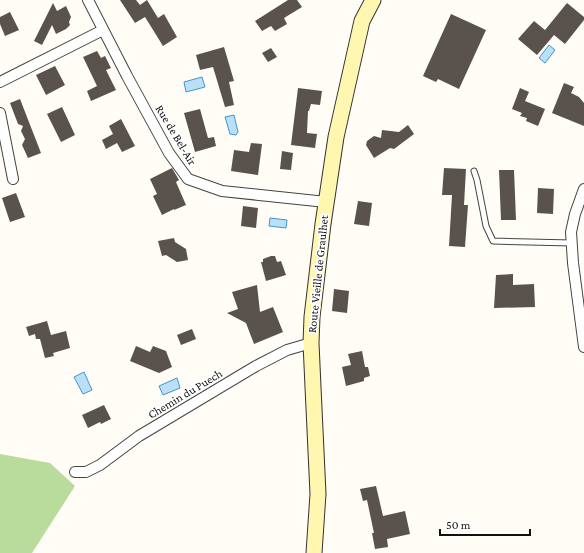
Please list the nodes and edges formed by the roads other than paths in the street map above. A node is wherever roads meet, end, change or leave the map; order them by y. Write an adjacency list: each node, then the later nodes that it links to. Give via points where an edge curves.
1 (88, 0): 3 (street, Rue de Bel-Air)
2 (373, 0): 9 (main road, Route Vieille de Graulhet, via 362,21 336,137)
3 (103, 30): 4 (street); 9 (street, Rue de Bel-Air, via 169,153 188,179 222,191)
4 (0, 82)
5 (0, 113): 7 (street)
6 (474, 170): 10 (lane, via 486,226 493,241)
7 (13, 179)
8 (584, 189): 10 (street, via 575,214 571,232)
9 (326, 202): 11 (main road, Route Vieille de Graulhet)
10 (572, 243): 12 (street)
11 (311, 343): 13 (street, Chemin du Puech, via 287,350 256,366 139,436 100,465 86,472); 14 (main road, Route Vieille de Graulhet, via 318,494)
12 (584, 347)
13 (75, 472)
14 (314, 553)

